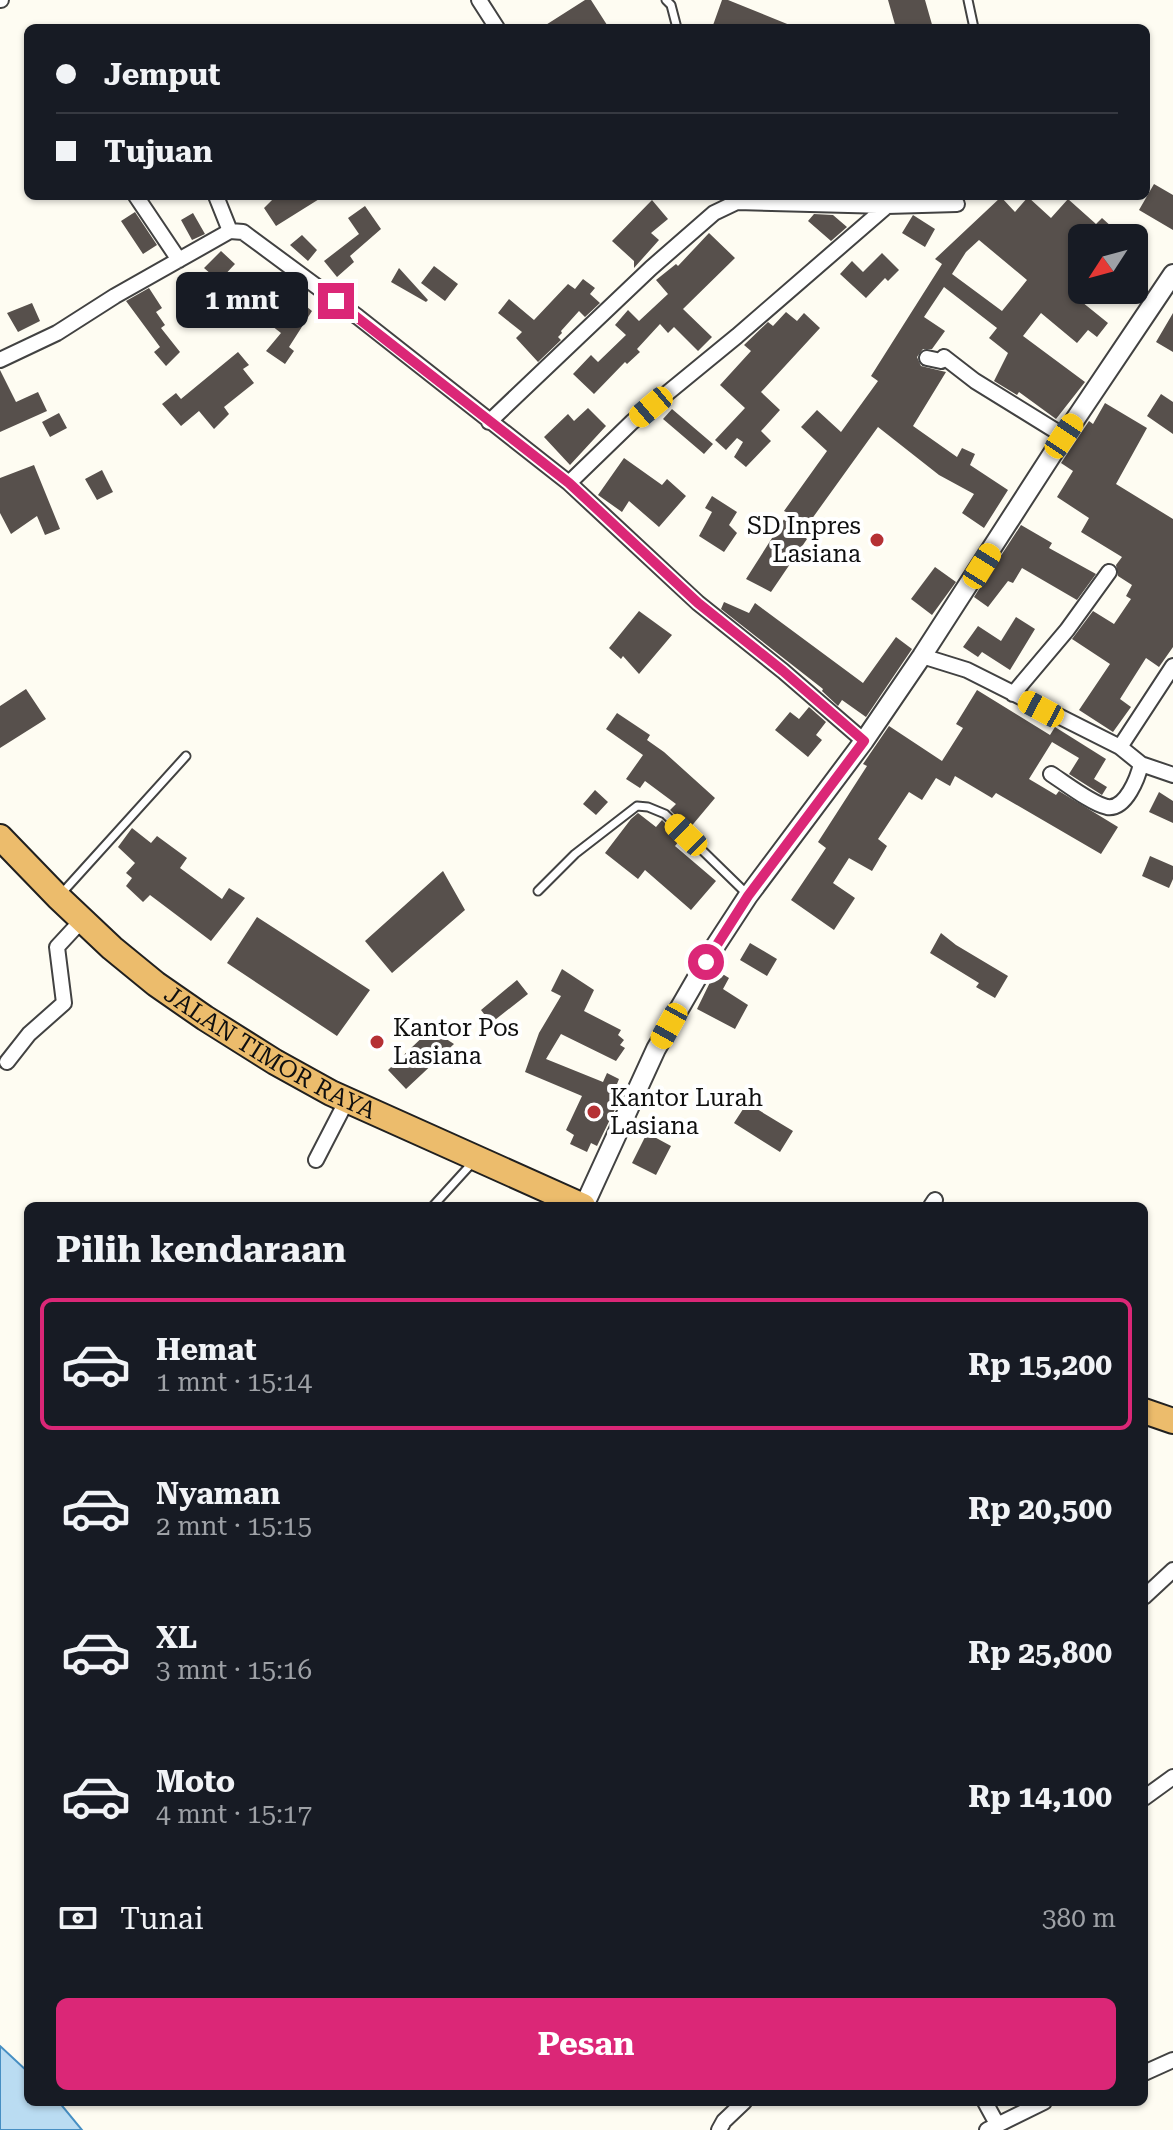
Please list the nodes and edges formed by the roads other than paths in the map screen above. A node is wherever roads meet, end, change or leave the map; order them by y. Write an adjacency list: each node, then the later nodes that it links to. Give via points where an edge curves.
1 (479, 0): 4 (street)
2 (666, 0): 5 (lane)
3 (968, 0): 6 (lane)
4 (494, 24)
5 (676, 24)
6 (973, 24)
7 (139, 200): 14 (street)
8 (218, 200): 13 (street)
9 (734, 200): 18 (street, via 695,229)
10 (758, 200): 12 (street)
11 (957, 204): 12 (street)
12 (887, 206): 20 (street, via 632,422)
13 (230, 231): 14 (street); 18 (street, via 243,232 315,284)
14 (179, 260): 17 (street)
15 (1173, 274): 19 (street)
16 (927, 358): 19 (street, via 944,357)
17 (0, 360)
18 (489, 422): 20 (street)
19 (1064, 436): 22 (street)
20 (569, 483): 25 (street, via 698,603)
21 (1109, 572): 24 (street)
22 (922, 656): 24 (street, via 967,670); 25 (street)
23 (1173, 666): 26 (street)
24 (1013, 694): 26 (street)
25 (864, 741): 33 (street)
26 (1120, 747): 28 (street)
27 (186, 756): 34 (lane)
28 (1141, 764): 29 (street, via 1129,793 1107,807); 30 (street)
29 (1051, 774)
30 (1173, 775)
31 (0, 837): 34 (highway, JALAN TIMOR RAYA)
32 (538, 891): 33 (lane, via 637,806 665,814)
33 (748, 896): 42 (street, via 656,1049)
34 (58, 897): 35 (highway, JALAN TIMOR RAYA)
35 (82, 920): 36 (street, via 57,947 64,1003); 37 (highway, JALAN TIMOR RAYA, via 205,1018)
36 (7, 1062)
37 (347, 1100): 38 (highway, JALAN TIMOR RAYA); 39 (street)
38 (475, 1159): 40 (lane); 41 (highway, JALAN TIMOR RAYA)
39 (316, 1160)
40 (437, 1202)
41 (575, 1202)
42 (586, 1202)
43 (1148, 1412): 44 (highway)
44 (1173, 1421)
45 (1173, 1570): 46 (street)
46 (1148, 1593)
47 (1173, 1777): 48 (street)
48 (1148, 1795)
49 (1173, 2060): 50 (street)
50 (1148, 2071)
51 (740, 2106): 55 (street)
52 (986, 2106): 54 (street)
53 (1036, 2106): 54 (street)
54 (992, 2127)
55 (719, 2130)

